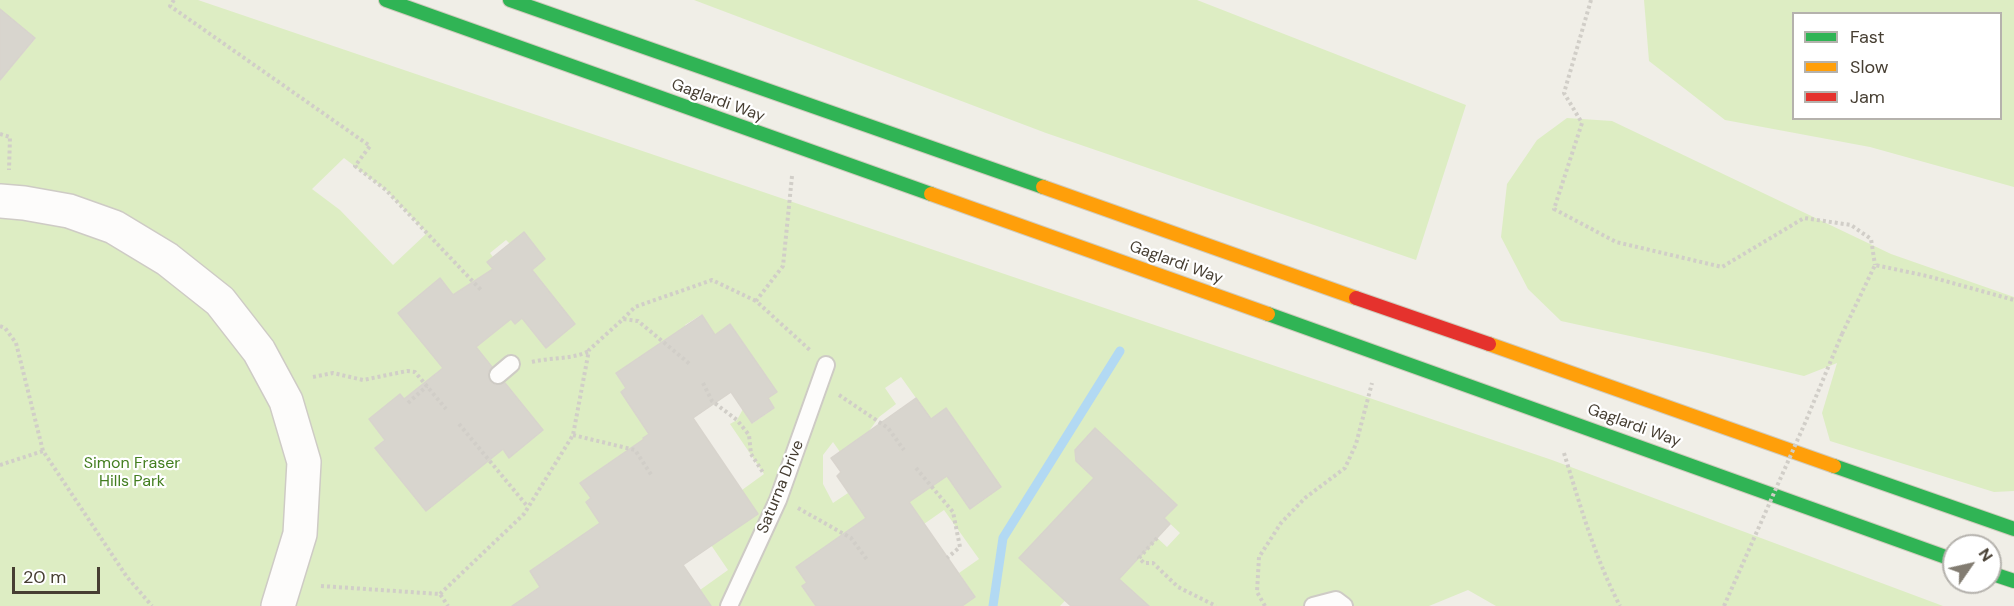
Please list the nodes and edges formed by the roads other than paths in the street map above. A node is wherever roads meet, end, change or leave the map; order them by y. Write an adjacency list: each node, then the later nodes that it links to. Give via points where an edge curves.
1 (386, 0): 6 (main road, Gaglardi Way)
2 (510, 0): 5 (main road, Gaglardi Way)
3 (4, 189): 7 (street, via 24,203 69,211 114,227 167,260 220,301 259,351 286,401 304,462 300,534)
4 (826, 365): 8 (lane, Saturna Drive, via 778,500)
5 (2014, 529)
6 (1942, 556)
7 (278, 606)
8 (729, 606)
9 (1313, 606): 10 (lane, via 1336,600)
10 (1344, 606)

